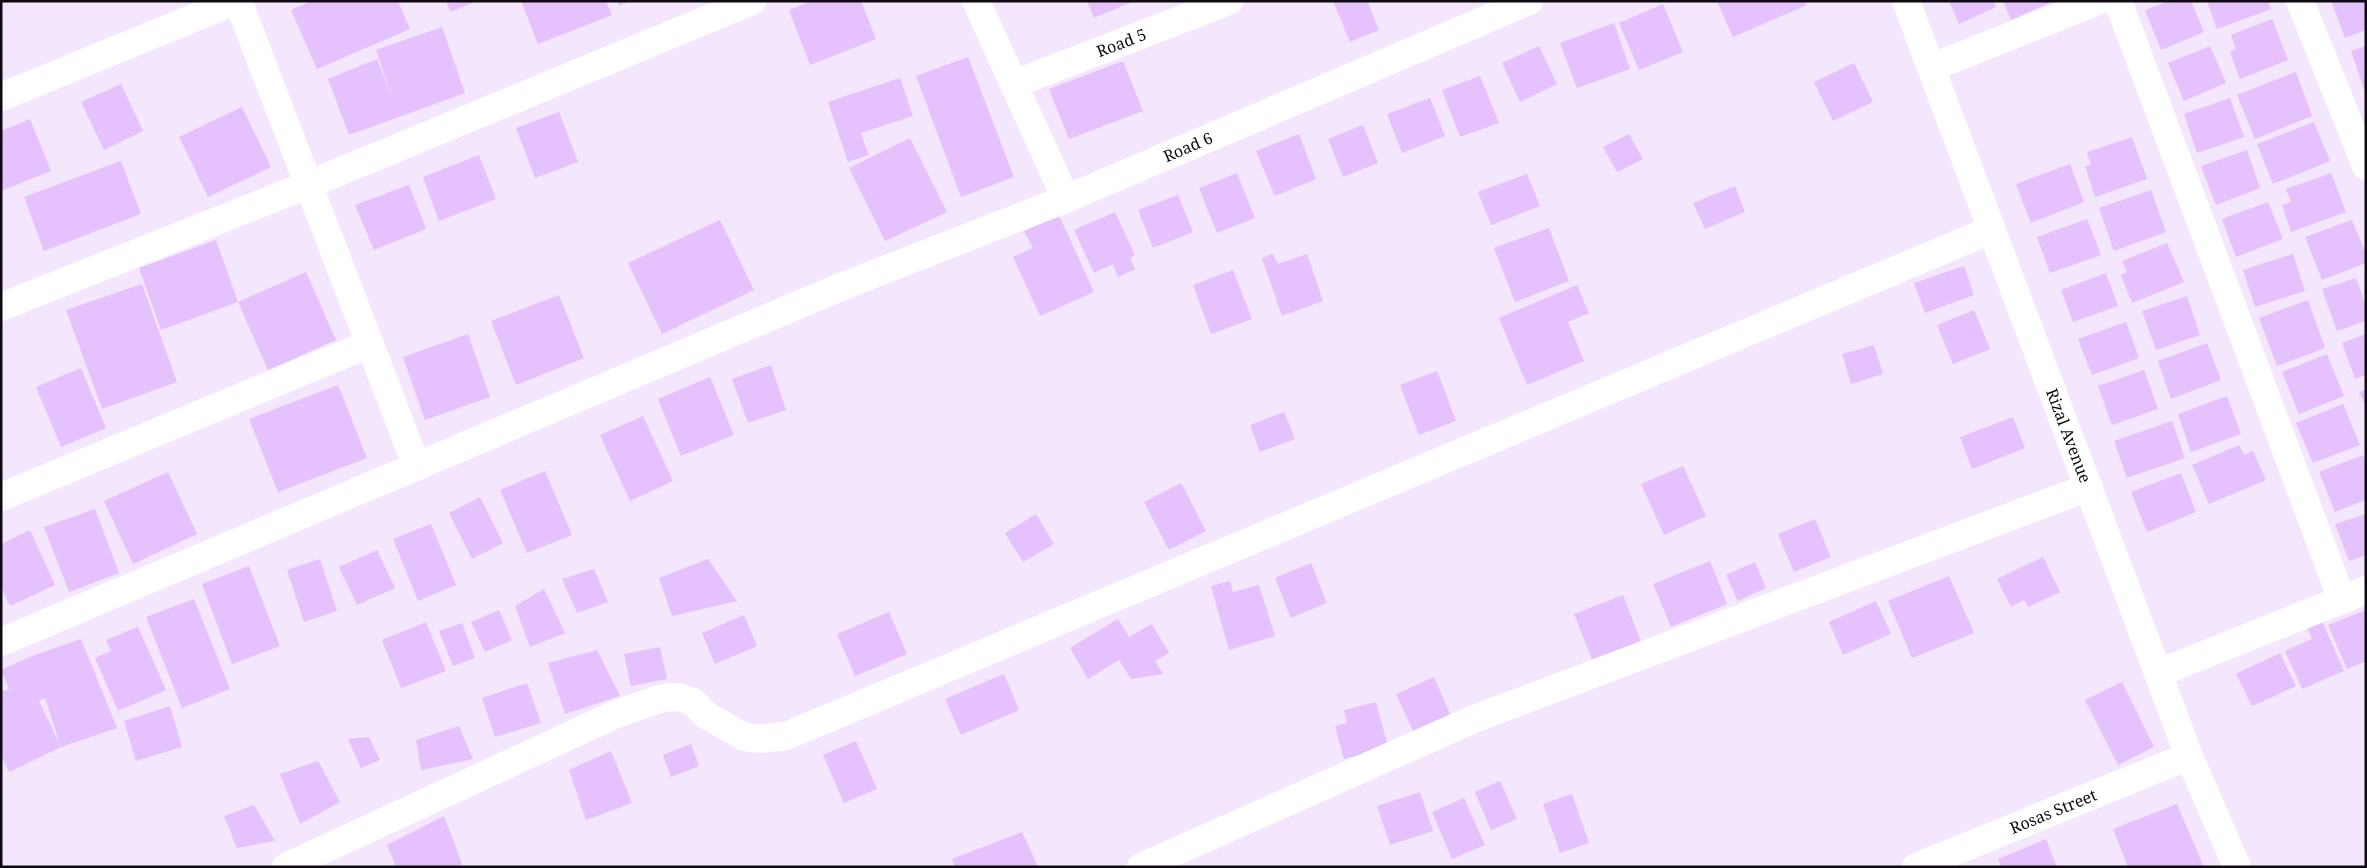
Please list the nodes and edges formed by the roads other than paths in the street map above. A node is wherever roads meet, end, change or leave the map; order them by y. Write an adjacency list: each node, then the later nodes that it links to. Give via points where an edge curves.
1 (237, 1): 12 (street); 14 (street)
2 (752, 1): 14 (street)
3 (976, 1): 11 (street)
4 (1229, 1): 11 (street, Road 5)
5 (1530, 1): 15 (street, Road 6)
6 (1906, 1): 10 (street, Rizal Avenue)
7 (2098, 1): 10 (street)
8 (2118, 1): 22 (street)
9 (2300, 1): 13 (street)
10 (1933, 67): 16 (street, Rizal Avenue)
11 (1014, 84): 15 (street)
12 (1, 97)
13 (2366, 166)
14 (310, 184): 17 (street); 18 (street)
15 (1066, 198): 19 (street, Road 6, via 843,286)
16 (1990, 230): 20 (street, Rizal Avenue); 26 (street, via 786,736 744,737 706,716 693,702 678,697 662,698 614,716)
17 (1, 307)
18 (369, 344): 19 (street); 21 (street)
19 (417, 467): 23 (street, Road 6)
20 (2089, 487): 24 (street, Rizal Avenue); 27 (street, via 1474,719)
21 (1, 497)
22 (2354, 595): 24 (street)
23 (1, 642)
24 (2159, 672): 25 (street, Rizal Avenue)
25 (2189, 756): 28 (street, Rosas Street); 29 (street, Rizal Avenue)
26 (286, 867)
27 (1141, 867)
28 (1916, 867)
29 (2236, 867)

